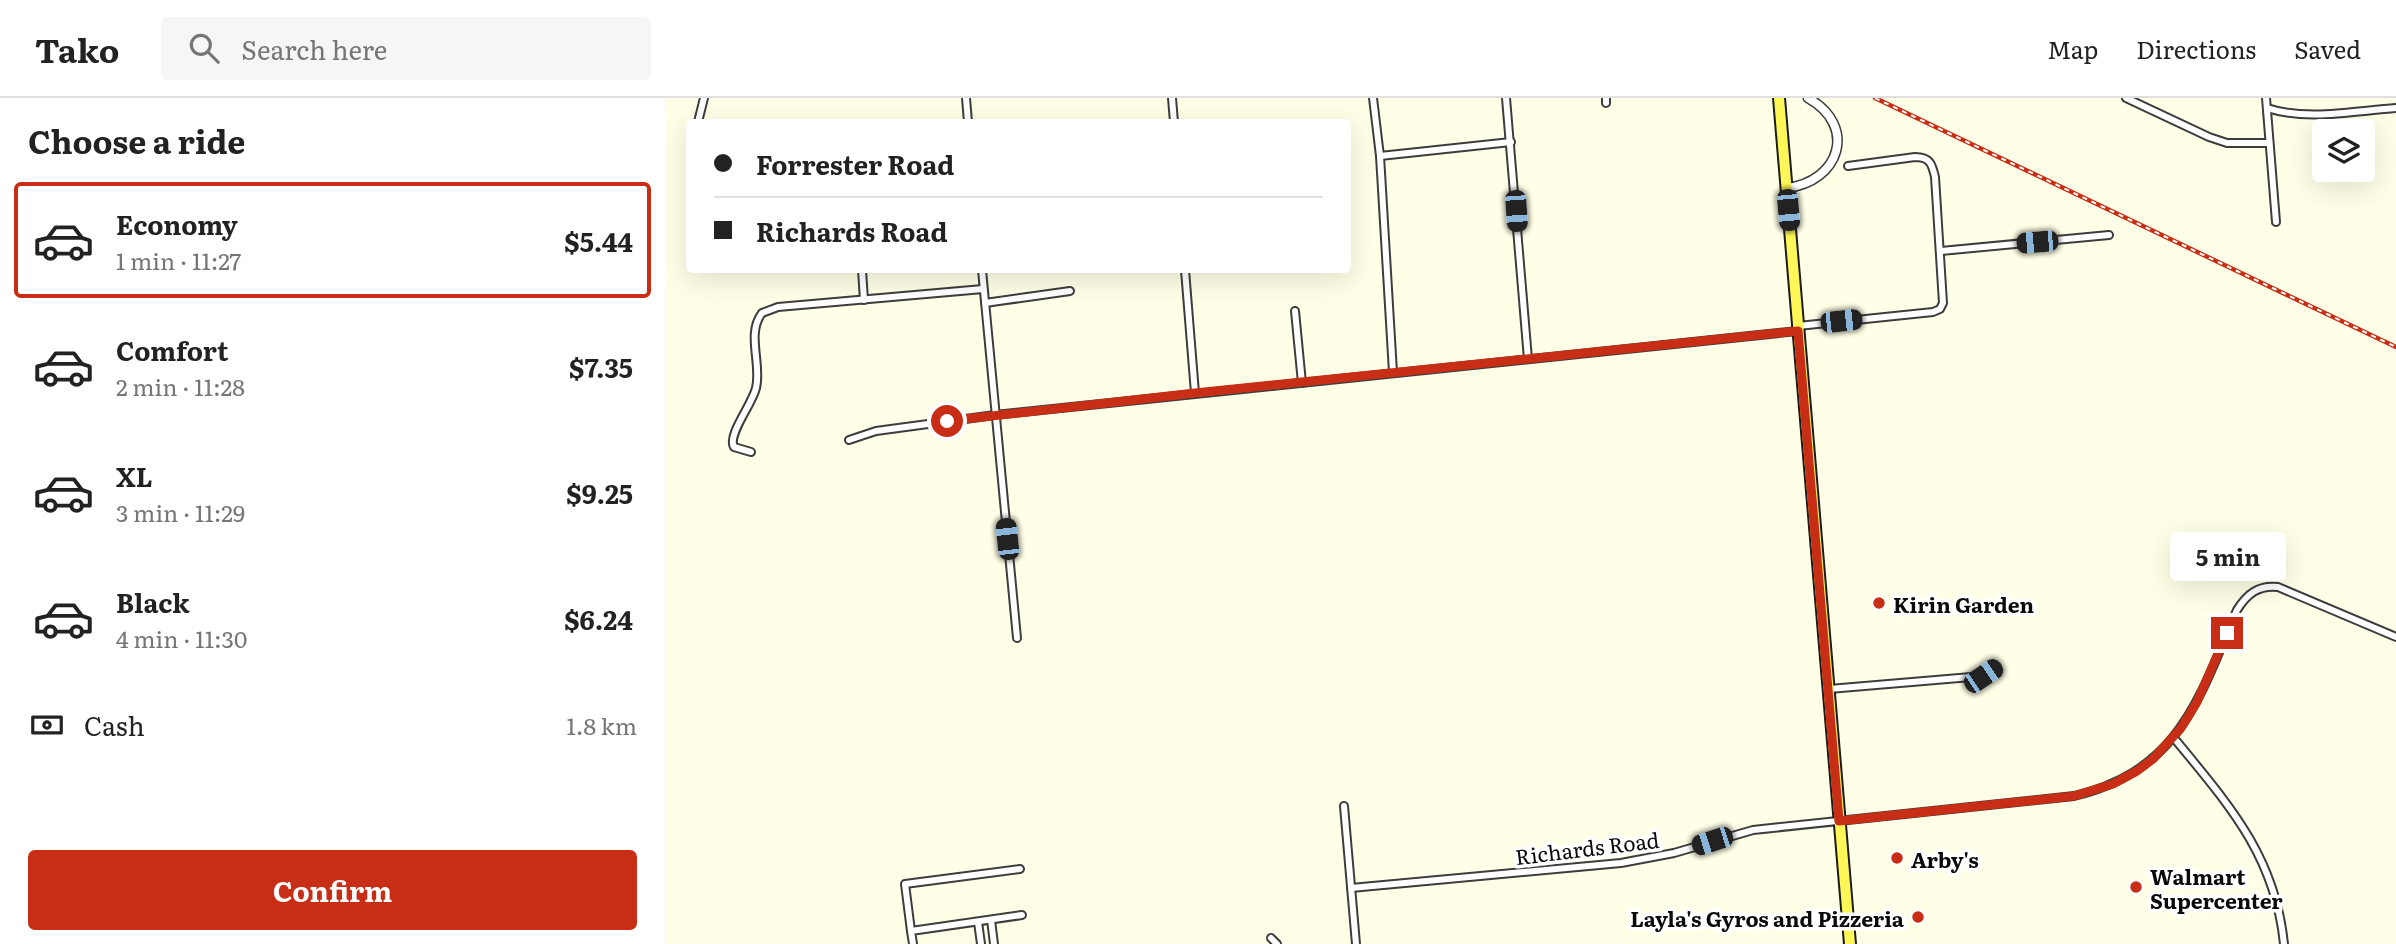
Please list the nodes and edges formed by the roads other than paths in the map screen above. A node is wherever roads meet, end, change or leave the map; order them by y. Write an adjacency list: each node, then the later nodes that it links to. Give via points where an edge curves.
1 (704, 98): 13 (street)
2 (966, 98): 14 (street)
3 (1173, 98): 4 (street); 15 (street)
4 (1182, 98)
5 (1373, 98): 18 (street)
6 (1506, 98): 16 (street)
7 (1779, 98): 20 (main road)
8 (1808, 98): 20 (street, via 1833,121 1836,151 1829,167 1813,181)
9 (2126, 98): 17 (street, via 2227,143)
10 (2266, 98): 11 (street)
11 (2267, 108): 12 (street, via 2300,115); 17 (street)
12 (2396, 108)
13 (699, 119)
14 (968, 119)
15 (1174, 119)
16 (1511, 142): 18 (street); 33 (street)
17 (2269, 143): 21 (street)
18 (1380, 156): 34 (street)
19 (1848, 166): 23 (street, via 1916,157 1930,162)
20 (1786, 188): 32 (main road)
21 (2276, 222)
22 (2109, 235): 23 (street)
23 (1941, 251): 32 (street, via 1944,303 1940,309)
24 (862, 273): 29 (street)
25 (982, 273): 27 (street)
26 (1185, 273): 36 (street)
27 (983, 289): 29 (street); 30 (street)
28 (1070, 291): 30 (street)
29 (864, 300): 39 (street, via 778,307 762,313 756,327 756,388 731,441 734,447)
30 (985, 303): 37 (street)
31 (1295, 311): 35 (street)
32 (1798, 329): 33 (street); 43 (main road)
33 (1528, 359): 34 (street)
34 (1394, 372): 35 (street)
35 (1302, 383): 36 (street)
36 (1195, 393): 37 (street)
37 (995, 415): 38 (street, via 876,431); 41 (street)
38 (849, 439)
39 (751, 452)
40 (2396, 637): 44 (street, Richards Road, via 2278,587 2260,588 2237,610 2197,702)
41 (1017, 638)
42 (1997, 667): 43 (street, via 1983,676)
43 (1829, 689): 46 (main road)
44 (2174, 738): 46 (street, Richards Road, via 2137,771 2091,792); 58 (street, via 2228,804 2259,855 2279,908)
45 (1344, 806): 48 (street)
46 (1839, 821): 48 (street, Richards Road, via 1753,830 1646,860); 57 (main road)
47 (1020, 869): 52 (street, via 905,884)
48 (1351, 888): 56 (street)
49 (1022, 915): 50 (street)
50 (991, 920): 51 (street); 55 (street)
51 (978, 922): 52 (street); 54 (street)
52 (911, 931): 53 (street)
53 (913, 944)
54 (981, 944)
55 (994, 944)
56 (1356, 944)
57 (1850, 944)
58 (2284, 944)

